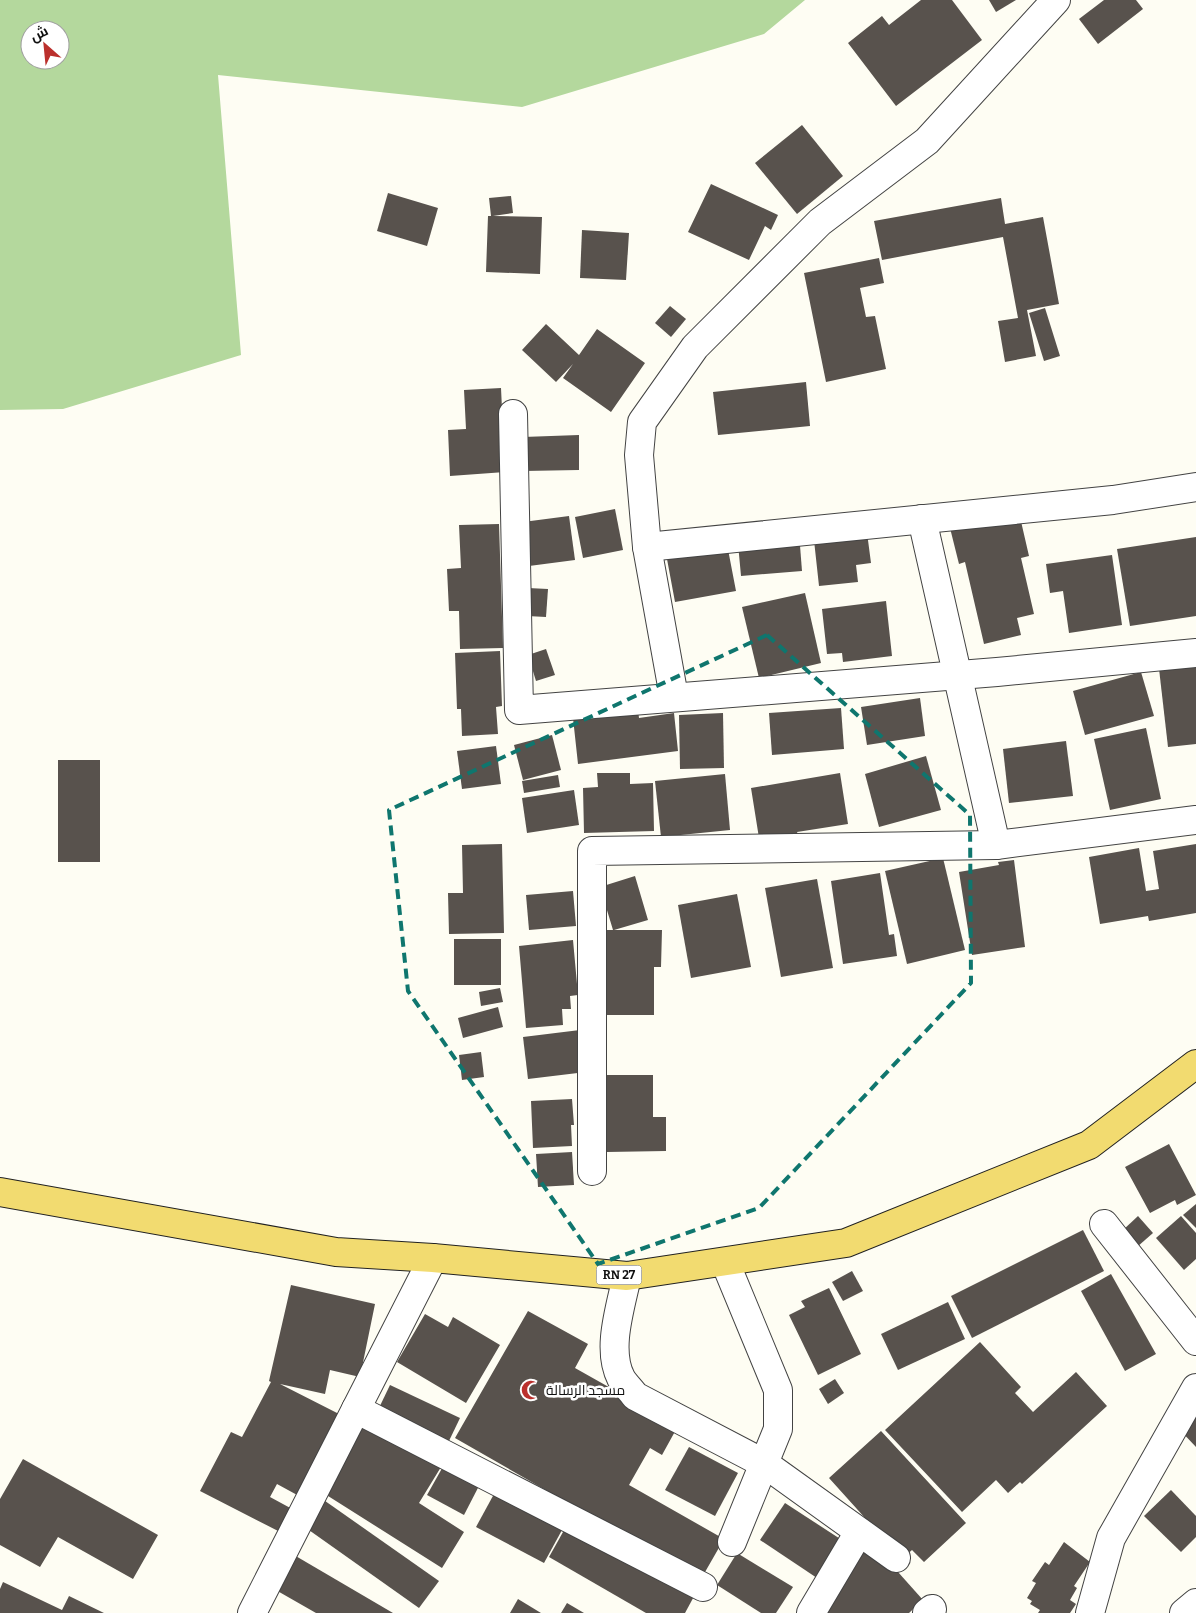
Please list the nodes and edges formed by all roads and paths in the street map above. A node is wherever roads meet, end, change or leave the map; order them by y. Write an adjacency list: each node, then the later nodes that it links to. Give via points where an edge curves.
1 (1056, 0): 5 (street, via 927,141 820,222 695,347 642,422 639,455)
2 (513, 414): 8 (street, via 519,710)
3 (1196, 486): 4 (street, via 1113,500)
4 (922, 520): 5 (street); 7 (street)
5 (647, 547): 8 (street)
6 (1196, 653): 7 (street)
7 (958, 675): 8 (street); 10 (street)
8 (674, 697)
9 (1196, 820): 10 (street)
10 (996, 845): 12 (street, via 592,850)
11 (1196, 1064): 16 (main road, RN 27, via 1089,1145 846,1243)
12 (592, 1171)
13 (0, 1192): 15 (main road, RN 27, via 336,1252)
14 (1104, 1224): 18 (street)
15 (433, 1258): 17 (main road, RN 27); 20 (street)
16 (725, 1262): 17 (main road, RN 27); 21 (street, via 778,1390 778,1429)
17 (627, 1276): 21 (street, via 615,1335 614,1358 621,1379 635,1396)
18 (1196, 1341)
19 (1196, 1388): 29 (street, via 1112,1538)
20 (356, 1409): 25 (street); 27 (street)
21 (764, 1464): 22 (street); 23 (street)
22 (859, 1532): 24 (street); 28 (street)
23 (732, 1542)
24 (896, 1558)
25 (703, 1587)
26 (1196, 1604): 30 (street)
27 (252, 1613)
28 (811, 1613)
29 (1090, 1613)
30 (1184, 1613)

